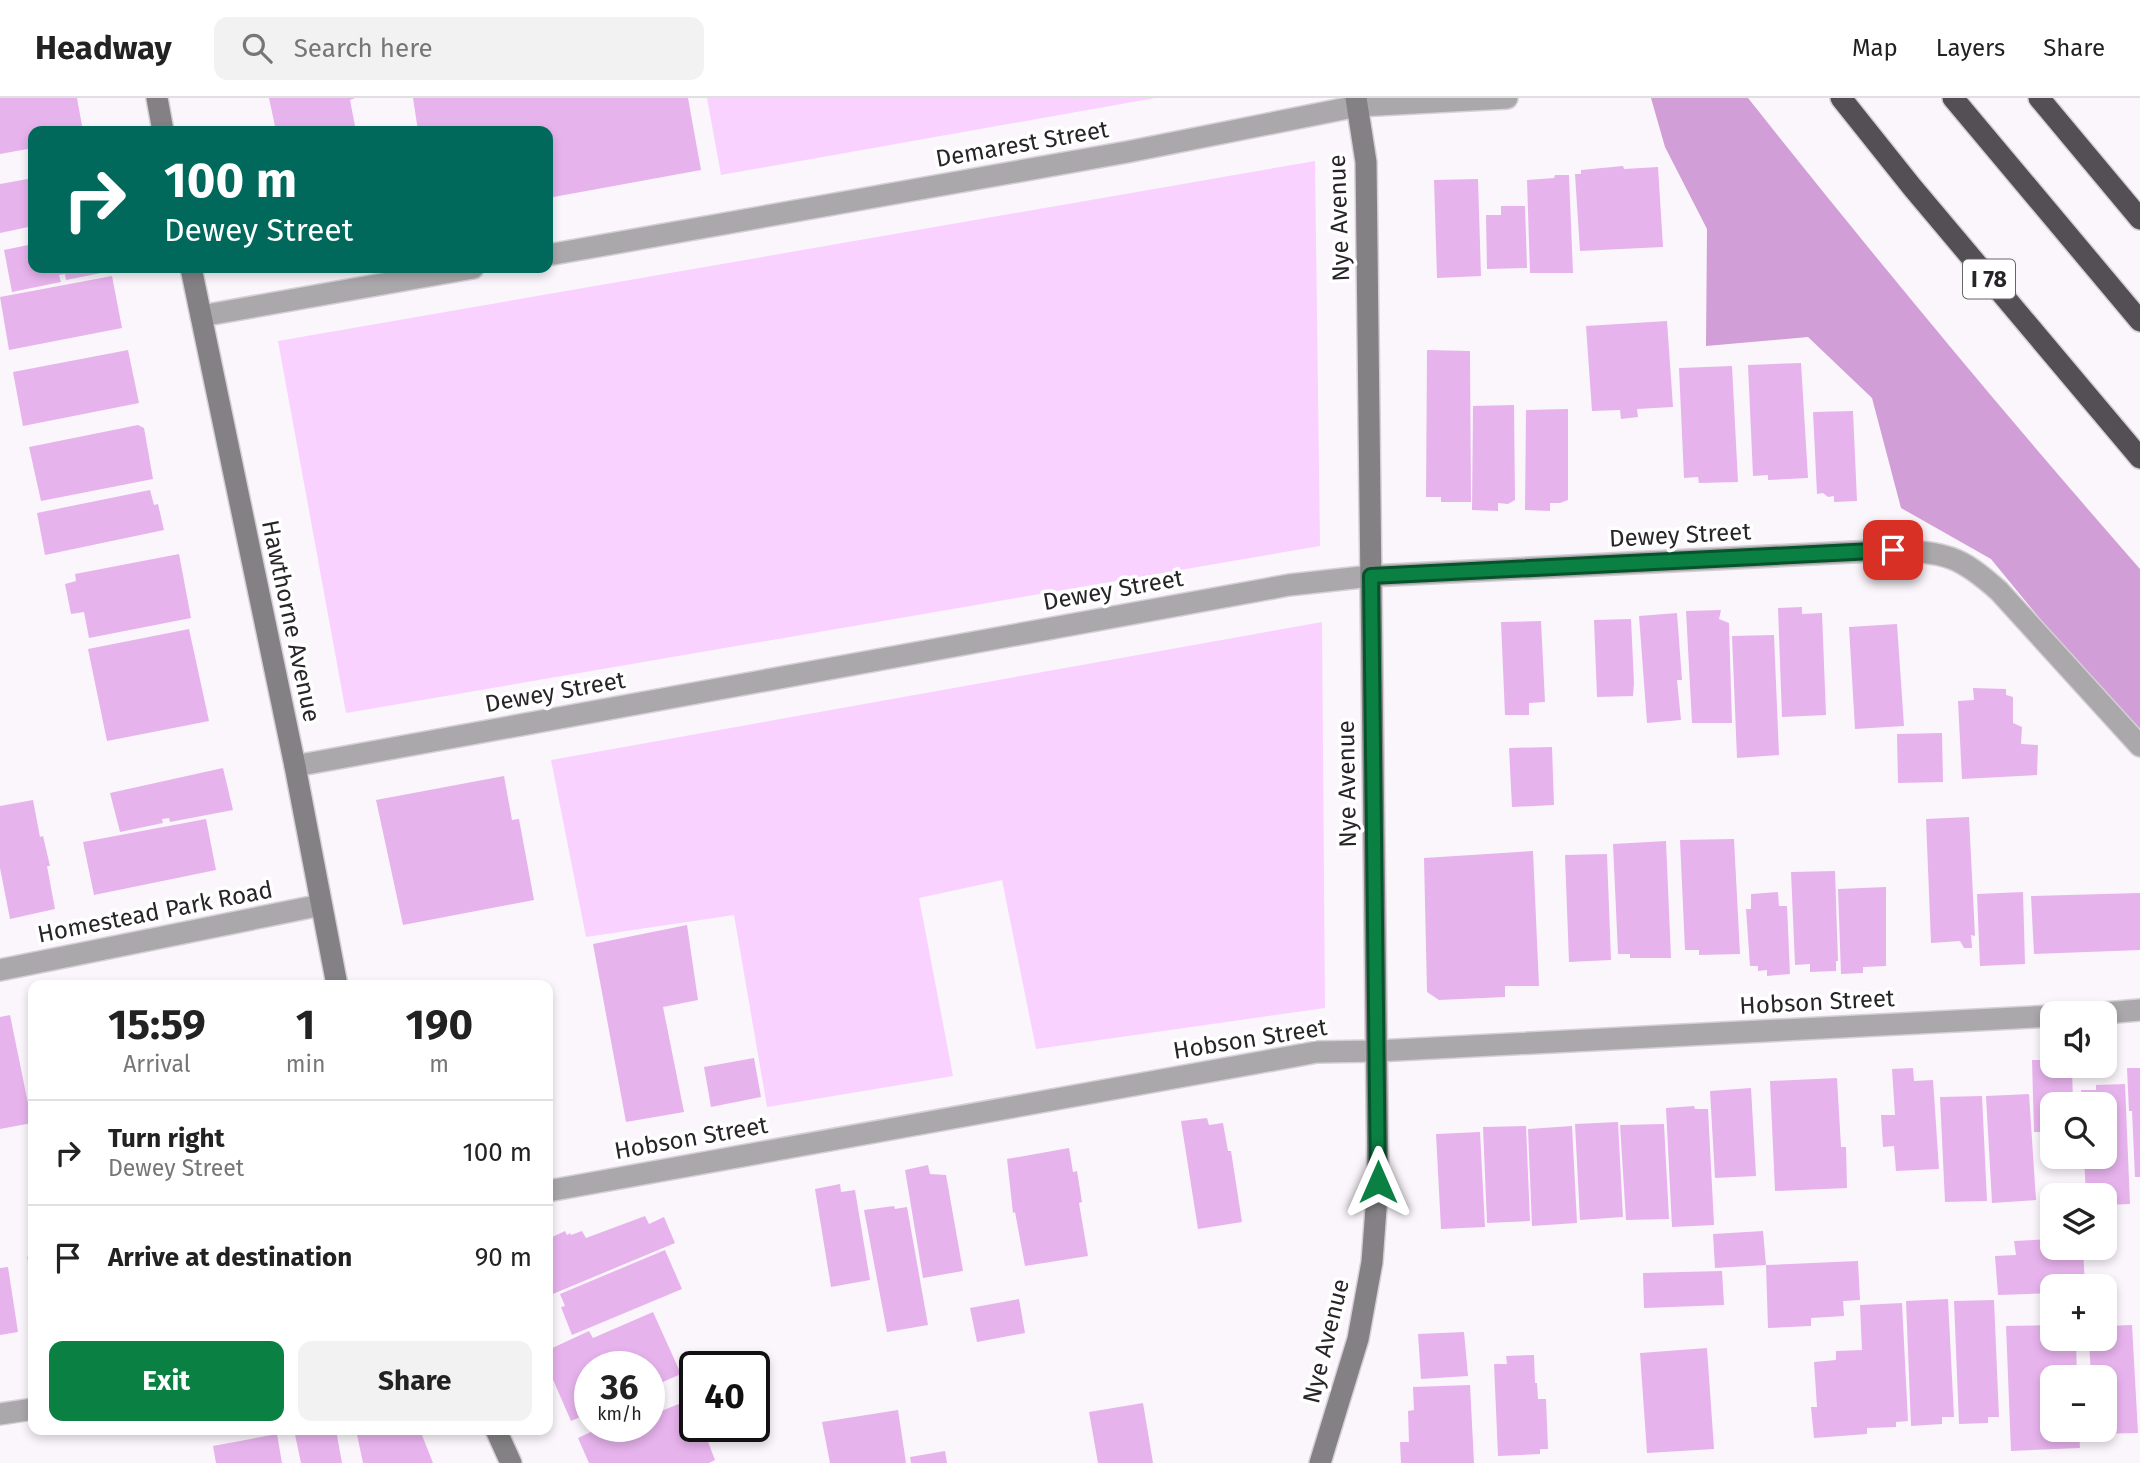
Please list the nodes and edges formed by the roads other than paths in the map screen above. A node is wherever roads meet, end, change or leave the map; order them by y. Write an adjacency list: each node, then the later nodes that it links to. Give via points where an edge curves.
1 (157, 98): 7 (street)
2 (1507, 98): 6 (street, Demarest Street)
3 (1841, 98): 14 (highway, I 78)
4 (1953, 98): 13 (highway)
5 (2039, 98): 8 (highway)
6 (1357, 102): 9 (street, Demarest Street, via 1128,152); 15 (street, Nye Avenue, via 1366,162)
7 (162, 126)
8 (2140, 219)
9 (553, 254)
10 (192, 273): 12 (street, Hawthorne Avenue)
11 (445, 273): 12 (street)
12 (201, 316): 17 (street, Hawthorne Avenue)
13 (2140, 321)
14 (2140, 458)
15 (1371, 576): 16 (street, Dewey Street, via 1931,551 1950,556 1999,591); 17 (street, Dewey Street, via 1289,585); 24 (street, Nye Avenue)
16 (2140, 747)
17 (295, 766): 18 (street, Hawthorne Avenue)
18 (321, 905): 19 (street, Homestead Park Road); 20 (street, Hawthorne Avenue)
19 (0, 970)
20 (336, 980)
21 (2140, 1010): 22 (street)
22 (2117, 1012)
23 (2040, 1017): 24 (street, Hobson Street)
24 (1377, 1052): 25 (street, Hobson Street, via 1317,1052); 30 (street, Nye Avenue, via 1378,1182 1372,1262 1358,1339)
25 (553, 1190)
26 (28, 1410): 27 (street)
27 (0, 1415)
28 (498, 1435): 29 (street)
29 (511, 1463)
30 (1320, 1463)

